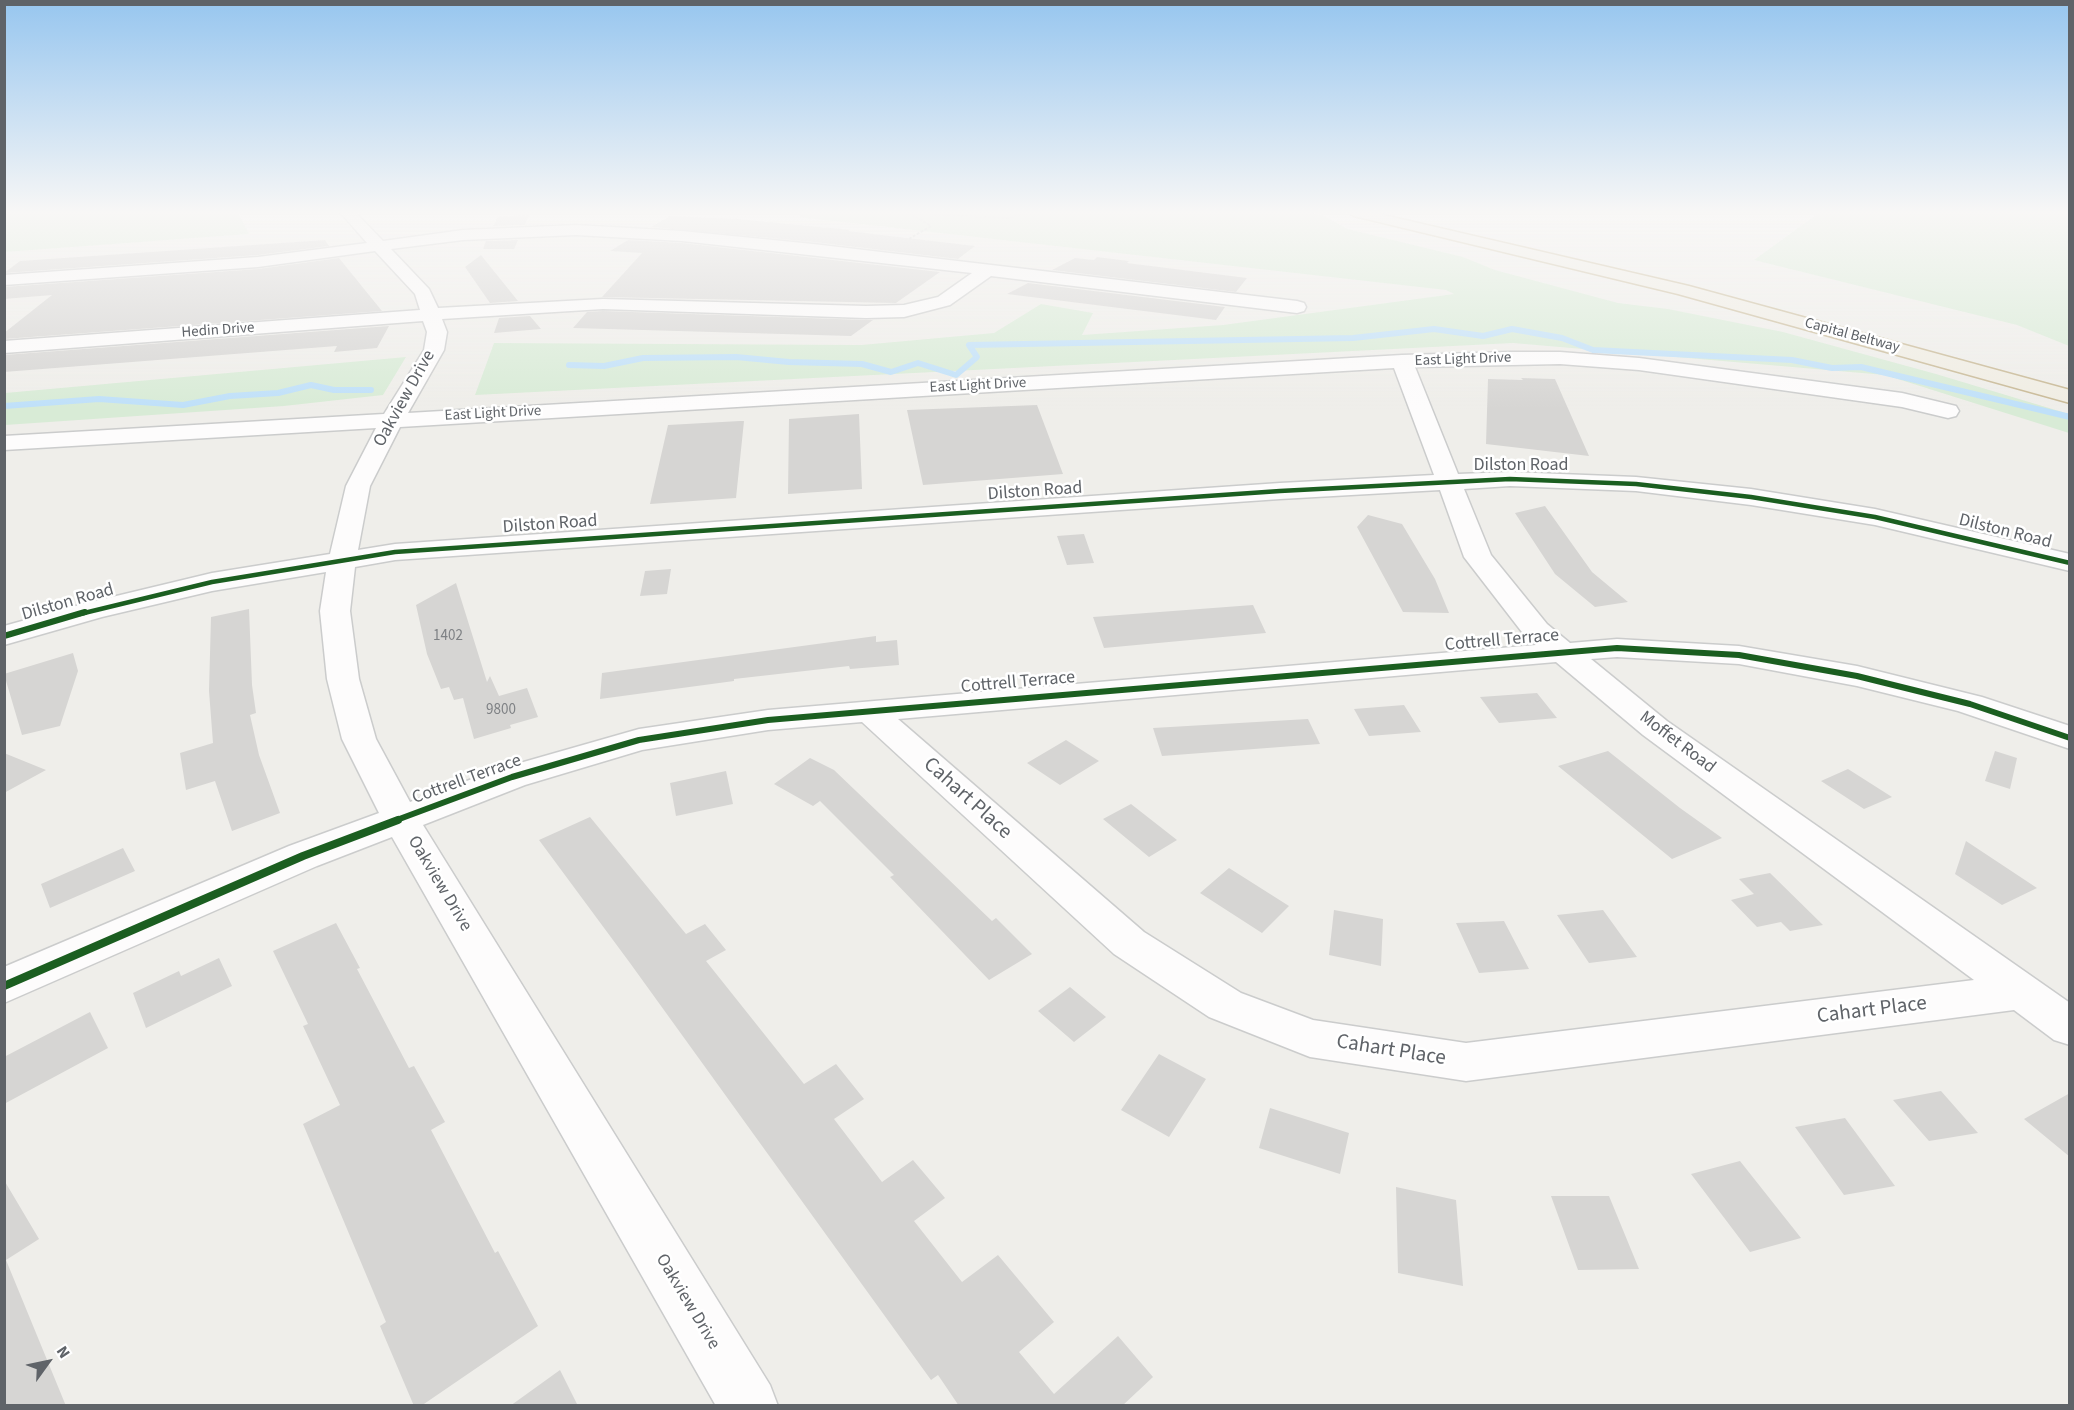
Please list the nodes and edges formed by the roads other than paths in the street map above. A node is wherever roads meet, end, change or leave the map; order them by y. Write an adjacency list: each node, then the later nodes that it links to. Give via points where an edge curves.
1 (35, 278): 6 (street)
2 (410, 278): 8 (street, Oakview Drive, via 423,292)
3 (977, 278): 8 (street, Hedin Drive, via 944,301 903,311 603,304)
4 (1053, 278): 7 (street)
5 (1632, 278): 11 (highway, Capital Beltway)
6 (4, 280)
7 (1297, 307)
8 (432, 315): 9 (street, Hedin Drive); 13 (street, Oakview Drive, via 437,332 434,350)
9 (4, 347)
10 (1402, 362): 12 (street, East Light Drive, via 1550,358 1639,364 1902,400); 13 (street, East Light Drive); 15 (street, Moffet Road)
11 (2070, 397)
12 (1948, 411)
13 (392, 420): 14 (street, East Light Drive); 16 (street, Oakview Drive, via 358,486)
14 (4, 443)
15 (1447, 482): 16 (street, Dilston Road, via 474,546); 17 (street, Dilston Road, via 1510,479 1636,484 1751,497 1875,517); 19 (street, Moffet Road, via 1478,557 1536,630)
16 (342, 561): 18 (street, Dilston Road, via 212,582); 22 (street, Oakview Drive, via 335,612 343,679 360,739)
17 (2070, 563)
18 (4, 636)
19 (1561, 651): 20 (street, Cottrell Terrace); 21 (street, Cottrell Terrace, via 1617,648 1739,655 1857,676 1970,705); 24 (street, Moffet Road, via 1655,728)
20 (868, 711): 22 (street, Cottrell Terrace, via 768,720 639,740 512,777); 24 (street, Cahart Place, via 1129,943 1225,1005 1310,1038 1466,1062)
21 (2070, 738)
22 (401, 820): 23 (street, Cottrell Terrace, via 303,856); 26 (street, Oakview Drive)
23 (4, 986)
24 (2021, 992): 25 (street, Moffet Road)
25 (2070, 1027)
26 (749, 1406)

